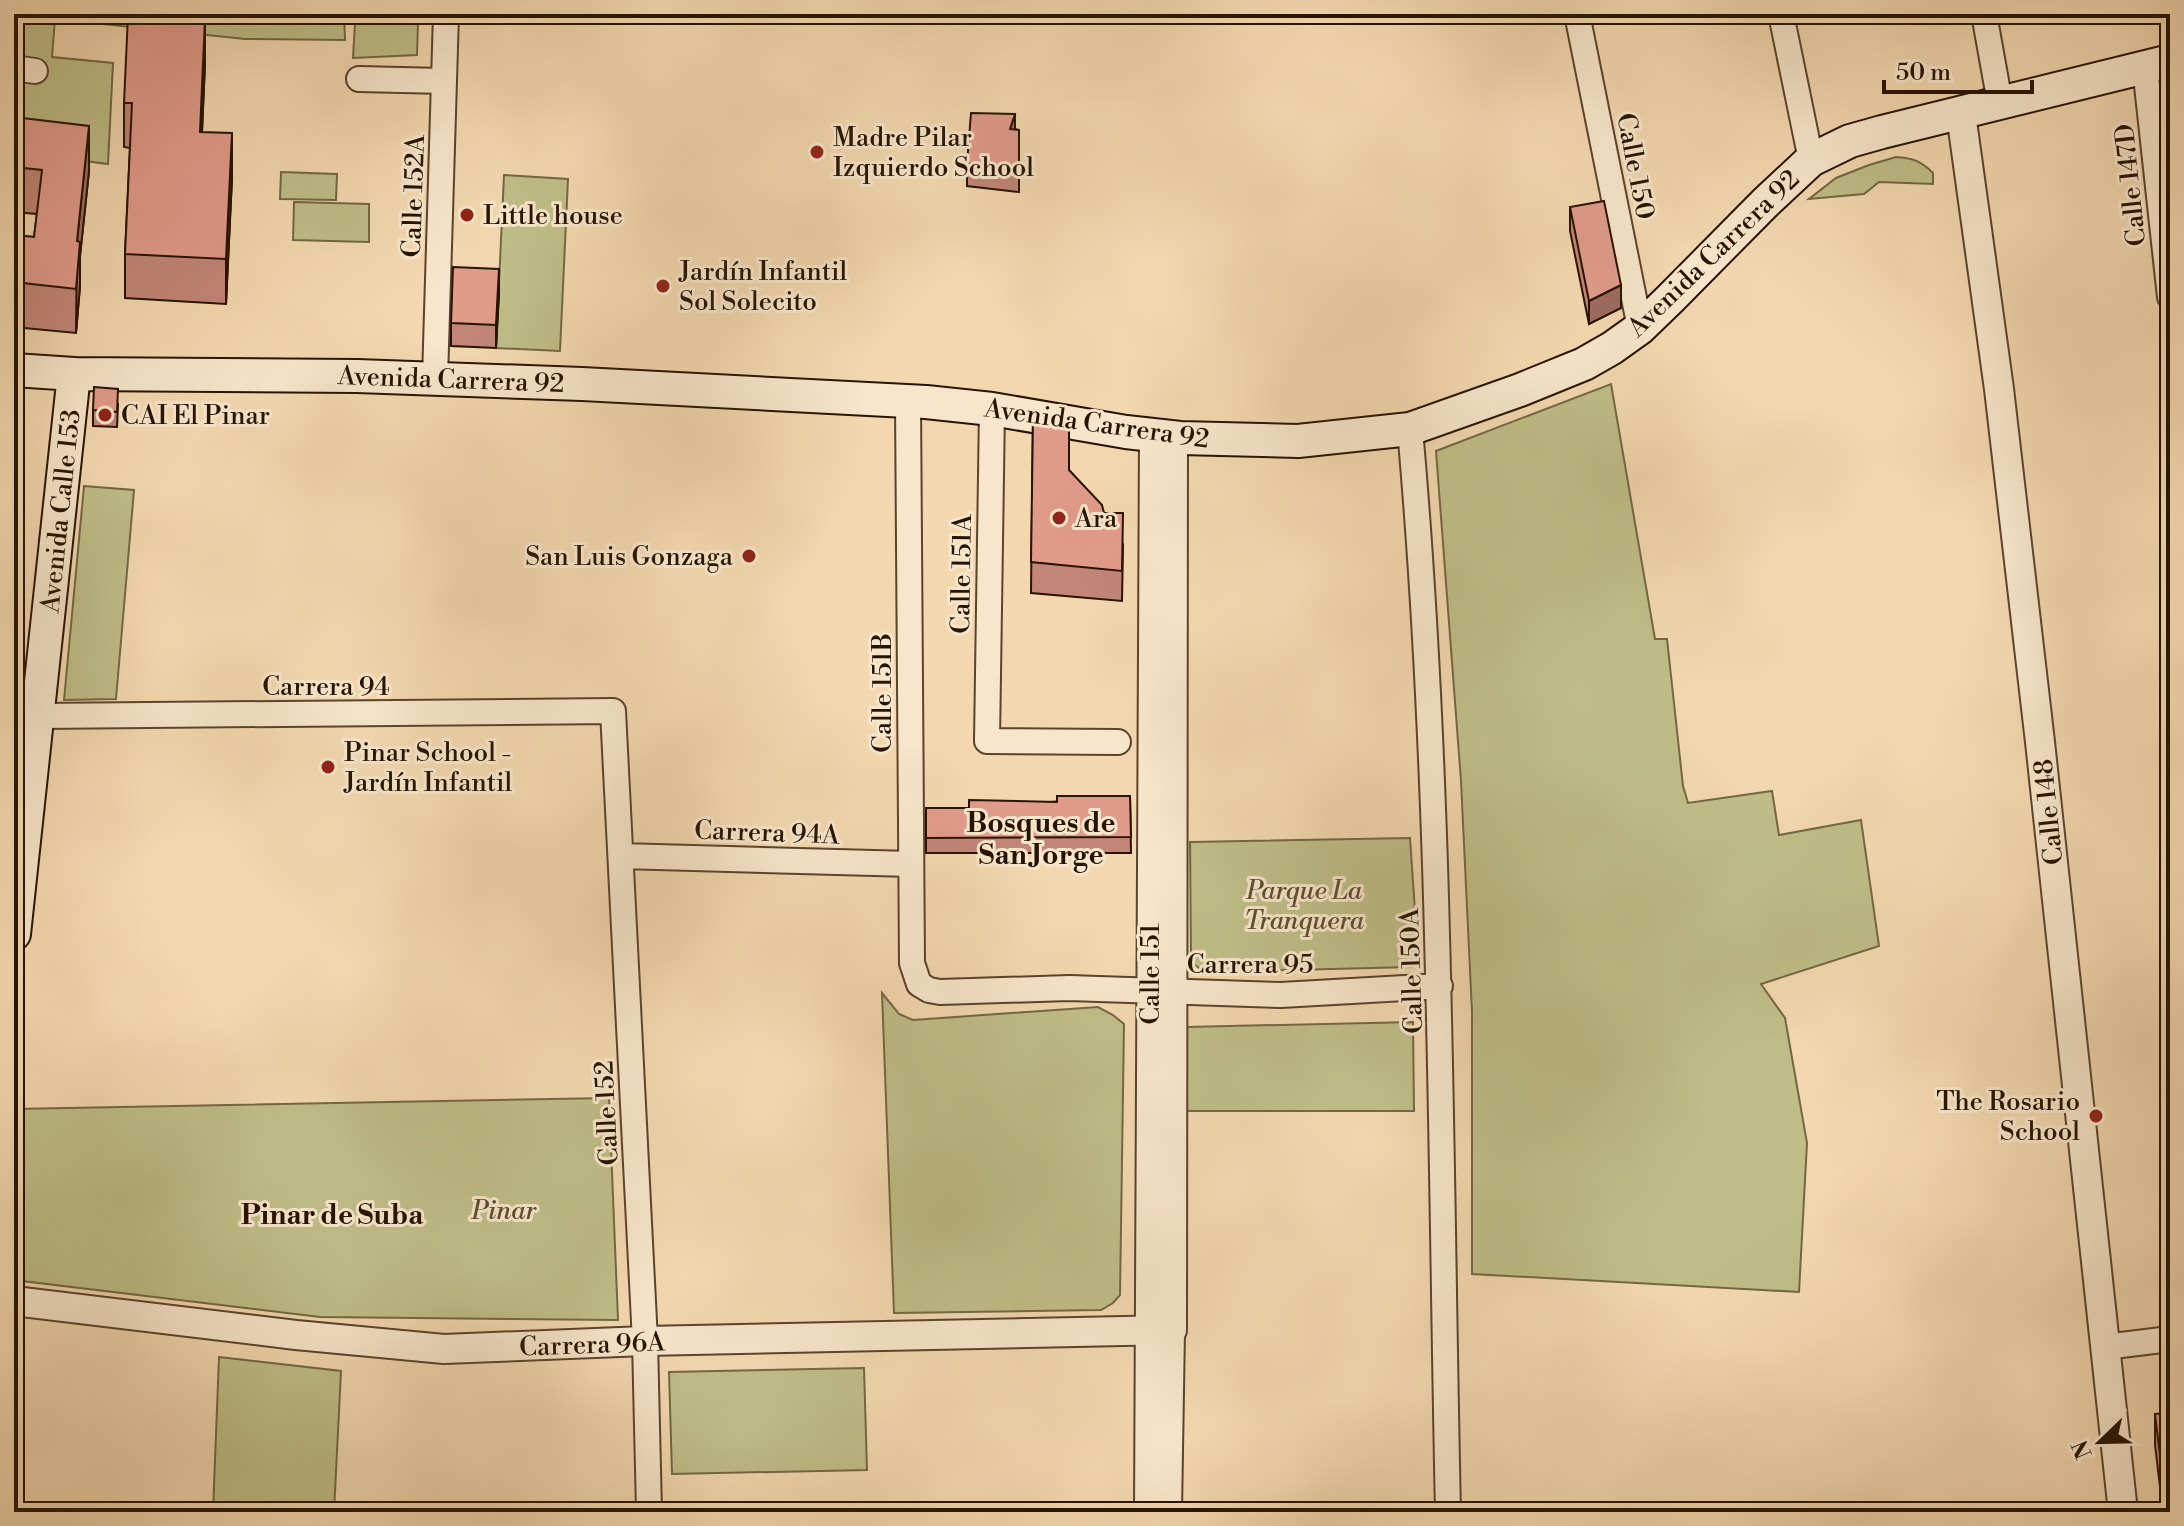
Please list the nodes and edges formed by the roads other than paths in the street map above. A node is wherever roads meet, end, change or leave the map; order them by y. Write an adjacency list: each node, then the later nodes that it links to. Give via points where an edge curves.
1 (446, 14): 7 (street, Calle 152A)
2 (1577, 14): 12 (street, Calle 150)
3 (1781, 14): 10 (street)
4 (1984, 14): 8 (street)
5 (2158, 64): 8 (main road, Avenida Carrera 92); 11 (street, Calle 147D)
6 (359, 79): 7 (street)
7 (444, 81): 15 (street, Calle 152A)
8 (2000, 103): 9 (main road, Avenida Carrera 92)
9 (1961, 114): 10 (main road, Avenida Carrera 92, via 1850,141); 33 (street, Calle 148, via 2039,727)
10 (1811, 160): 12 (main road, Avenida Carrera 92)
11 (2170, 297)
12 (1640, 328): 18 (main road, Avenida Carrera 92, via 1584,364)
13 (14, 370): 14 (main road, Avenida Carrera 92)
14 (74, 374): 15 (main road, Avenida Carrera 92); 21 (main road, Avenida Calle 153)
15 (435, 379): 16 (main road, Avenida Carrera 92)
16 (908, 401): 17 (main road, Avenida Carrera 92); 24 (street, Calle 151B)
17 (992, 409): 19 (main road, Avenida Carrera 92); 22 (street, Calle 151A, via 987,741)
18 (1410, 429): 19 (main road, Avenida Carrera 92, via 1298,441); 27 (street, Calle 150A)
19 (1162, 436): 28 (street, Calle 151)
20 (613, 711): 21 (street, Carrera 94); 23 (street, Calle 152)
21 (39, 716): 25 (main road, Avenida Calle 153)
22 (1118, 742)
23 (621, 856): 24 (street, Carrera 94A); 32 (street, Calle 152)
24 (911, 864): 26 (street, Calle 151B, via 912,963)
25 (14, 934)
26 (919, 984): 28 (street, Carrera 95, via 940,992)
27 (1440, 986): 28 (street, Carrera 95, via 1281,995); 37 (street, Calle 150A)
28 (1161, 991): 30 (street, Calle 151)
29 (14, 1301): 32 (street, Carrera 96A, via 416,1347)
30 (1160, 1331): 32 (street, Carrera 96A); 35 (street, Calle 151); 36 (street, Calle 151)
31 (2170, 1339): 33 (street)
32 (645, 1341): 34 (street, Calle 152)
33 (2105, 1347): 38 (street, Calle 148)
34 (649, 1512)
35 (1147, 1512)
36 (1169, 1512)
37 (1448, 1512)
38 (2123, 1512)

